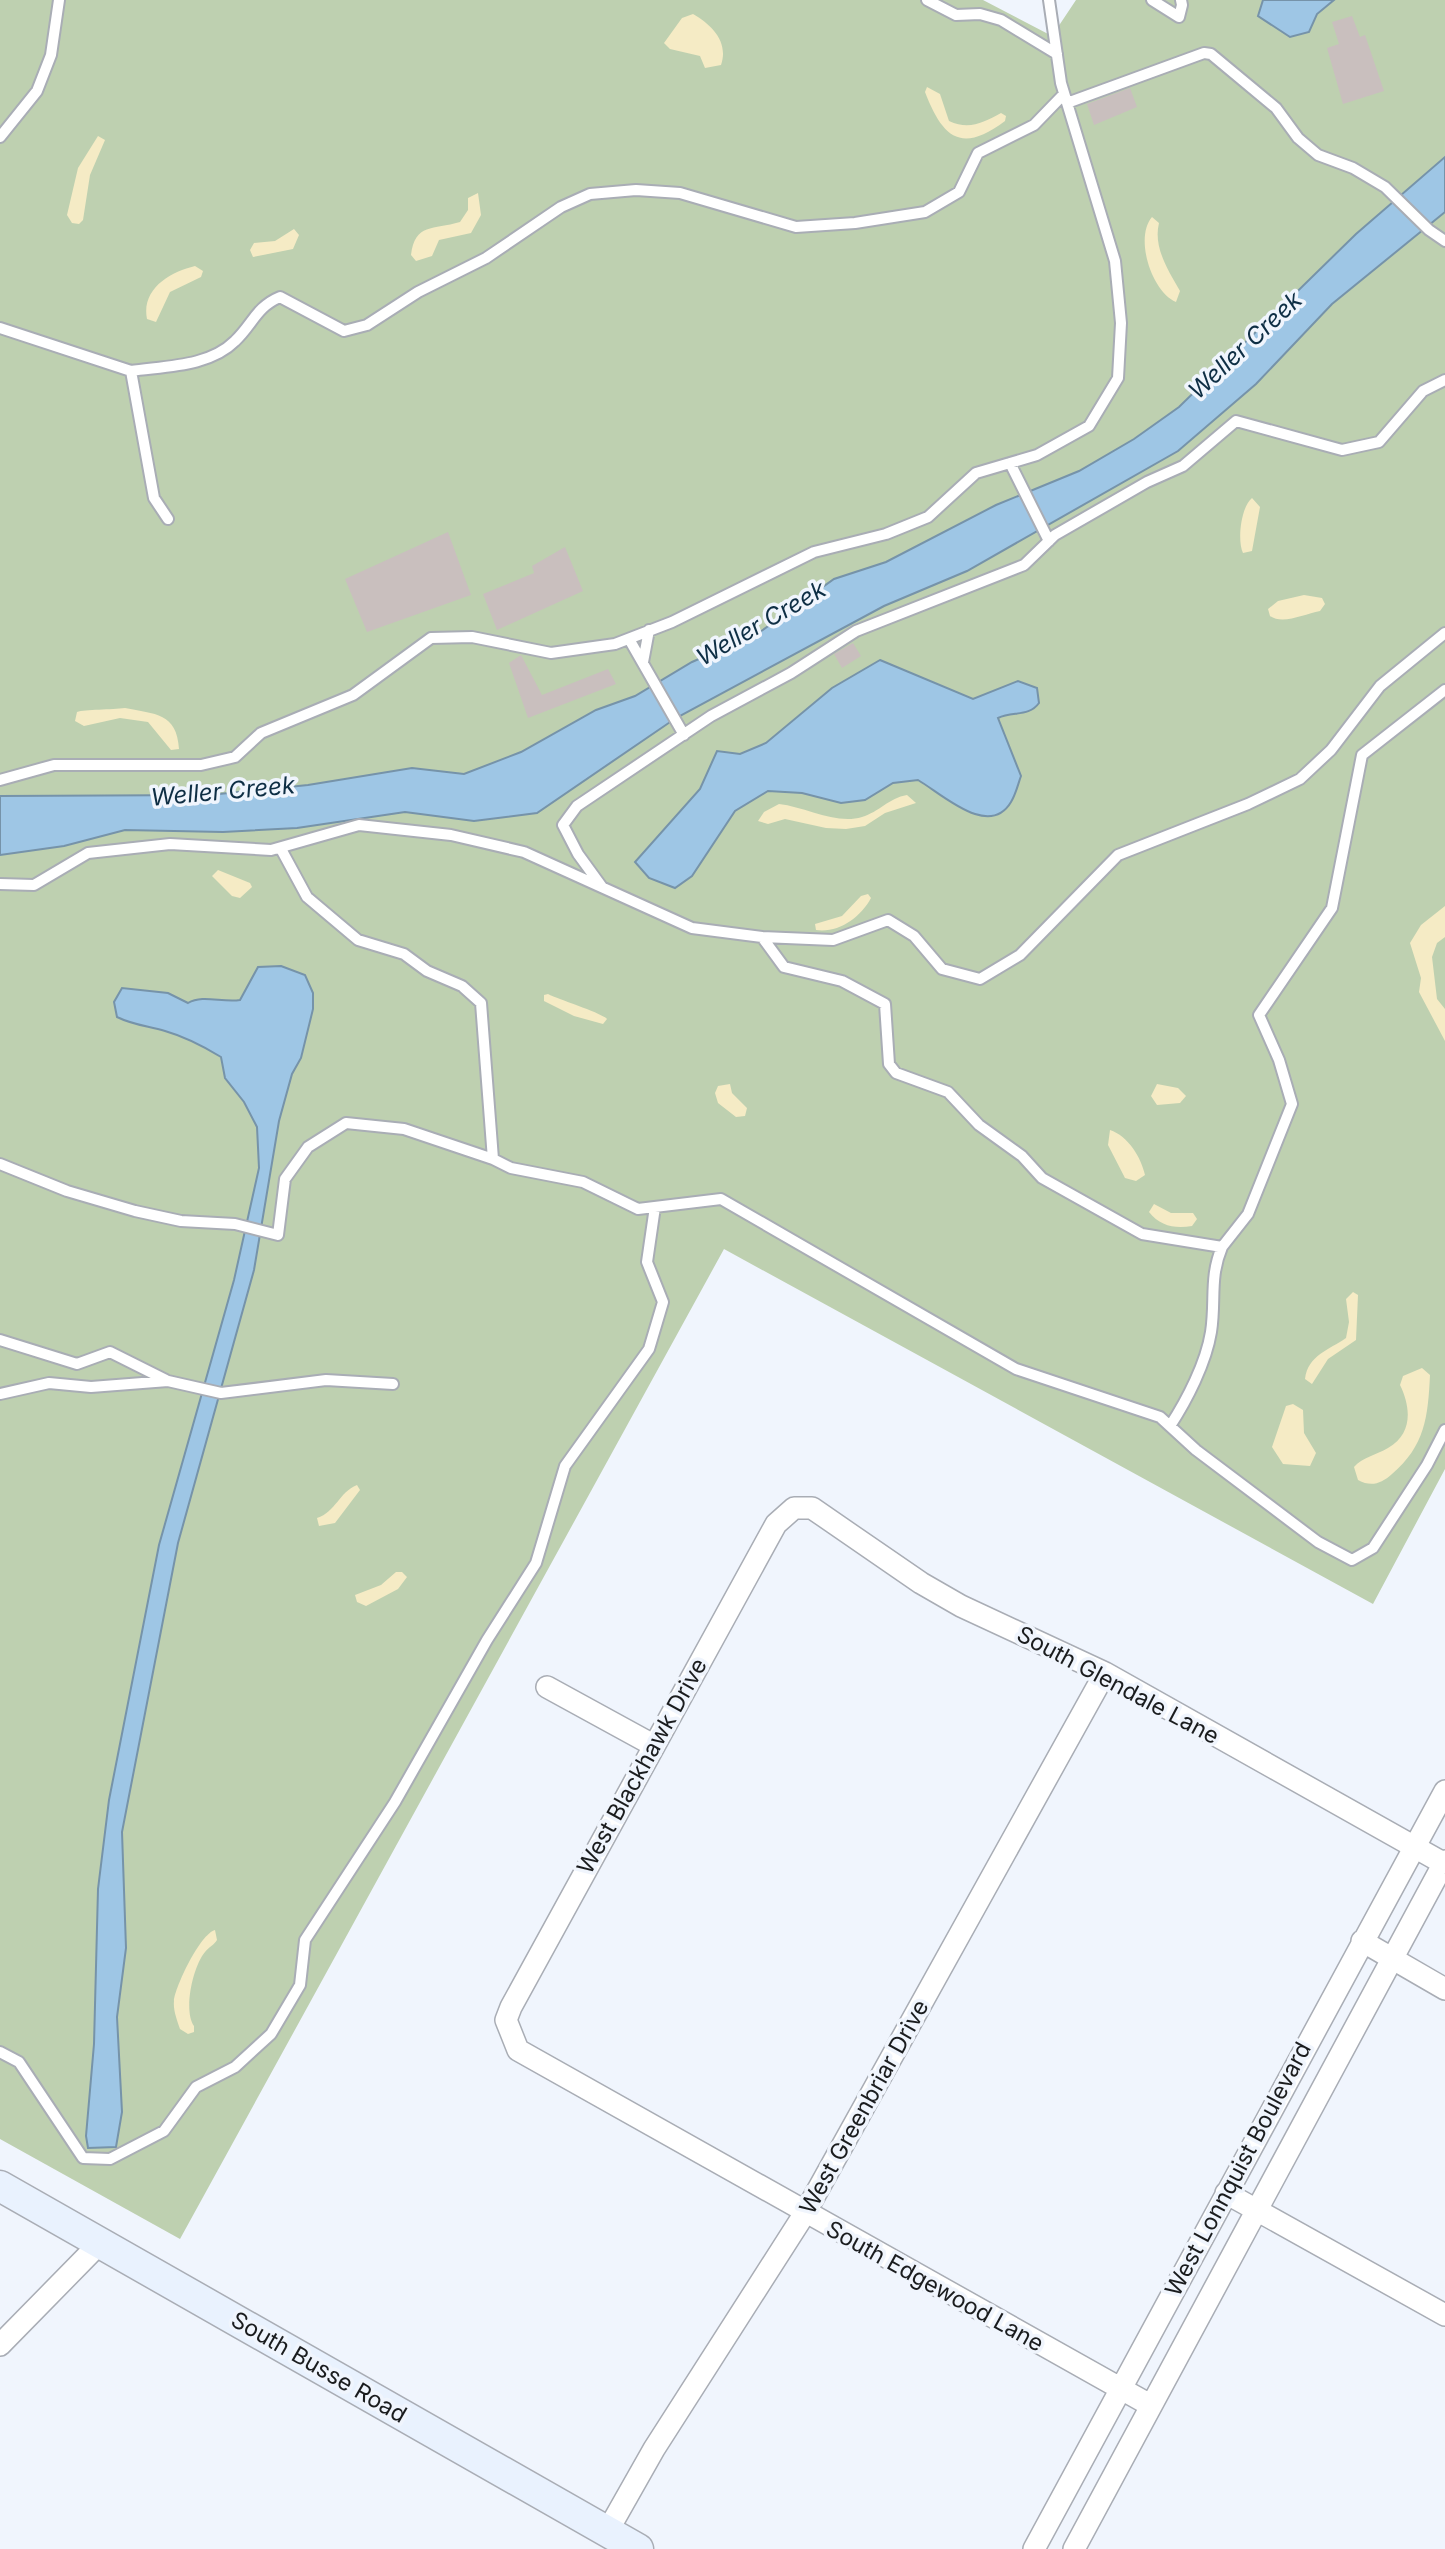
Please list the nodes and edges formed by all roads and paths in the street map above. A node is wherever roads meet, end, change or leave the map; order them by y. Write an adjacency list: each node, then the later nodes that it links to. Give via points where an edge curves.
1 (59, 0): 8 (lane, via 51,55 37,91)
2 (927, 0): 6 (lane, via 956,15 980,14 1001,20)
3 (1049, 0): 6 (lane)
4 (1152, 0): 5 (lane, via 1178,17)
5 (1181, 0)
6 (1057, 54): 7 (lane)
7 (1065, 98): 9 (lane, via 1211,54 1276,108 1298,138 1318,155 1385,187); 11 (lane, via 1034,125 978,153 959,192 925,212 796,227 680,193 590,194 367,324 344,331 280,297 262,304 233,344 209,358); 13 (lane, via 1115,261 1121,323 1118,378 1089,426 1037,455)
8 (0, 137)
9 (1445, 242)
10 (0, 328): 11 (lane)
11 (131, 371): 14 (lane, via 154,498)
12 (1445, 380): 15 (lane, via 1423,391 1379,442 1342,450 1236,421 1183,466)
13 (1010, 463): 15 (lane); 16 (lane, via 976,472 928,517 886,534 814,552)
14 (168, 519)
15 (1047, 537): 21 (lane, via 1024,565 856,631)
16 (649, 630): 18 (lane); 19 (lane)
17 (1445, 633): 26 (lane, via 1380,686 1331,750 1300,779 1118,855 1020,955 980,979 942,969 914,936 888,920 833,940)
18 (629, 639): 19 (lane); 22 (lane, via 551,653 472,637 430,638 353,695 261,733 235,757 201,765 54,765)
19 (645, 666): 21 (lane)
20 (1445, 690): 30 (lane, via 1362,755 1332,908 1259,1015 1292,1104 1248,1214)
21 (684, 735): 25 (lane, via 578,806 563,825)
22 (0, 780)
23 (281, 849): 24 (lane, via 170,844 88,853 34,885); 25 (lane, via 359,825 451,835 524,852); 27 (lane, via 307,897 358,940 404,954 427,971 463,986 481,1003)
24 (0, 884)
25 (603, 889): 26 (lane, via 692,928)
26 (762, 937): 30 (lane, via 784,967 842,981 885,1004 889,1065 896,1073 948,1093 1042,1178 1142,1234)
27 (493, 1159): 28 (lane, via 404,1129 346,1123 308,1147 285,1179 278,1235 235,1224 181,1221 135,1211); 29 (lane, via 511,1168 583,1182 638,1209)
28 (0, 1164)
29 (655, 1207): 35 (lane, via 721,1199 1016,1369 1160,1417); 48 (lane, via 647,1262 663,1302 649,1349 565,1466 536,1563 395,1802 305,1940 300,1985 271,2034 235,2067 196,2087 164,2132 110,2159 83,2158 19,2062)
30 (1222, 1247): 35 (lane, via 1213,1269 1211,1333)
31 (0, 1340): 32 (lane, via 77,1364 110,1352)
32 (168, 1381): 33 (lane, via 221,1393 326,1380); 34 (lane, via 91,1387 49,1383)
33 (393, 1384)
34 (0, 1394)
35 (1170, 1426): 36 (lane, via 1318,1542 1352,1560 1373,1548)
36 (1445, 1430)
37 (794, 1508): 38 (street, South Glendale Lane, via 812,1508 951,1600); 40 (street, West Blackhawk Drive, via 776,1524)
38 (1105, 1673): 42 (street, South Glendale Lane); 52 (street, West Greenbriar Drive)
39 (547, 1687): 40 (street)
40 (653, 1745): 47 (street, West Blackhawk Drive, via 511,2007 506,2020)
41 (1445, 1791): 42 (street, West Lonnquist Boulevard)
42 (1414, 1847): 43 (street, South Glendale Lane); 44 (street, West Lonnquist Boulevard)
43 (1444, 1862): 45 (street, West Lonnquist Boulevard)
44 (1362, 1941): 45 (street); 50 (street, West Lonnquist Boulevard)
45 (1391, 1958): 46 (street); 51 (street, West Lonnquist Boulevard)
46 (1445, 1989)
47 (510, 2033): 52 (street, South Edgewood Lane, via 518,2050)
48 (0, 2052)
49 (0, 2186): 53 (main road, South Busse Road)
50 (1226, 2193): 51 (street); 56 (street, West Lonnquist Boulevard)
51 (1257, 2210): 54 (street); 57 (street, West Lonnquist Boulevard)
52 (805, 2213): 56 (street, South Edgewood Lane); 58 (street, West Greenbriar Drive, via 654,2449)
53 (101, 2242): 55 (street); 58 (main road, South Busse Road)
54 (1445, 2315)
55 (0, 2345)
56 (1120, 2388): 57 (street, South Edgewood Lane); 60 (street, West Lonnquist Boulevard)
57 (1150, 2405): 61 (street, West Lonnquist Boulevard)
58 (607, 2532): 59 (main road, South Busse Road)
59 (638, 2549)
60 (1034, 2549)
61 (1074, 2549)

